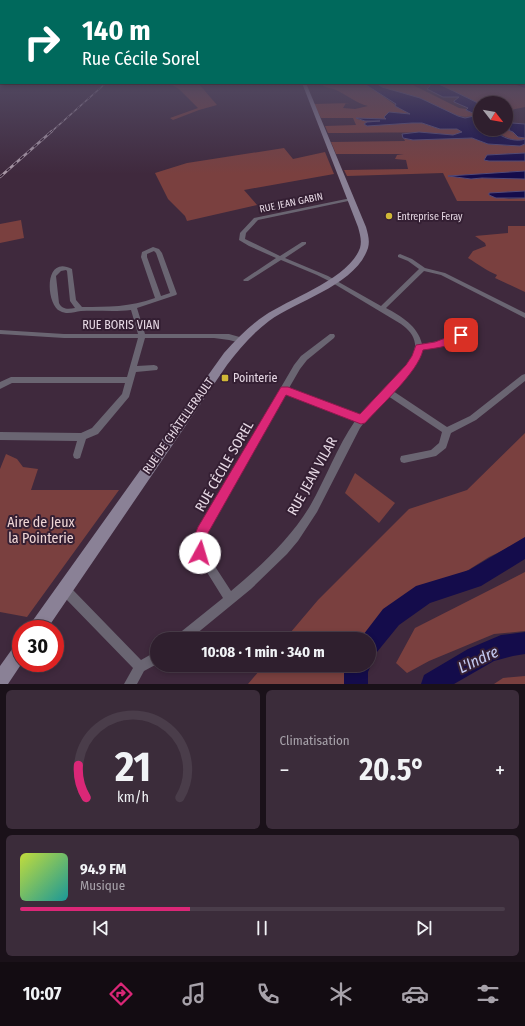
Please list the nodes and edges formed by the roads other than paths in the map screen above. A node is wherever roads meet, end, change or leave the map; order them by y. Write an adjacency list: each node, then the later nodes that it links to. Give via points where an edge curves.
1 (315, 110): 2 (main road, RUE DE CHÂTELLERAULT)
2 (351, 199): 5 (street, RUE JEAN GABIN, via 256,219 243,233 242,240); 8 (main road, RUE DE CHÂTELLERAULT, via 365,242 354,264)
3 (304, 242): 5 (street)
4 (400, 256): 6 (street)
5 (282, 258): 7 (street); 8 (street, RUE JEAN GABIN)
6 (423, 269): 12 (street); 13 (street, via 443,274)
7 (246, 280)
8 (332, 281): 12 (street); 18 (main road, RUE DE CHÂTELLERAULT, via 267,318)
9 (159, 299): 9 (street, via 174,294 159,253 153,249 144,253 144,257); 10 (street)
10 (133, 307): 11 (street); 15 (street)
11 (80, 309): 11 (street, via 74,301 70,270 56,270 52,276 59,308 66,311)
12 (381, 309): 19 (street, via 411,328)
13 (525, 316)
14 (0, 332): 15 (street, RUE BORIS VIAN, via 64,336)
15 (142, 335): 18 (street, RUE BORIS VIAN, via 214,336); 21 (street)
16 (461, 335): 19 (street, via 454,340)
17 (332, 336): 25 (street, RUE CÉCILE SOREL, via 304,358)
18 (241, 340): 33 (main road, RUE DE CHÂTELLERAULT, via 222,362)
19 (419, 347): 26 (street, RUE JEAN VILAR, via 417,357)
20 (154, 368): 21 (street)
21 (134, 370): 23 (street)
22 (525, 377): 28 (street, via 473,418)
23 (130, 380): 24 (street, via 11,380); 30 (street, via 126,395 95,431)
24 (0, 386)
25 (284, 390): 27 (street); 34 (street, RUE CÉCILE SOREL, via 202,531 200,553)
26 (388, 392): 27 (street, RUE JEAN VILAR); 28 (street)
27 (361, 420): 34 (street, RUE JEAN VILAR, via 322,496 304,524 284,550)
28 (447, 432): 32 (street, via 443,445 433,453)
29 (0, 436): 30 (street)
30 (82, 436): 31 (street)
31 (77, 455)
32 (404, 459)
33 (64, 591): 35 (main road, RUE DE CHÂTELLERAULT); 39 (street)
34 (230, 599): 36 (street, RUE JEAN VILAR)
35 (43, 620)
36 (190, 632)
37 (150, 661): 39 (street)
38 (12, 663): 40 (main road)
39 (140, 667): 41 (street)
40 (0, 680)
41 (130, 684)

